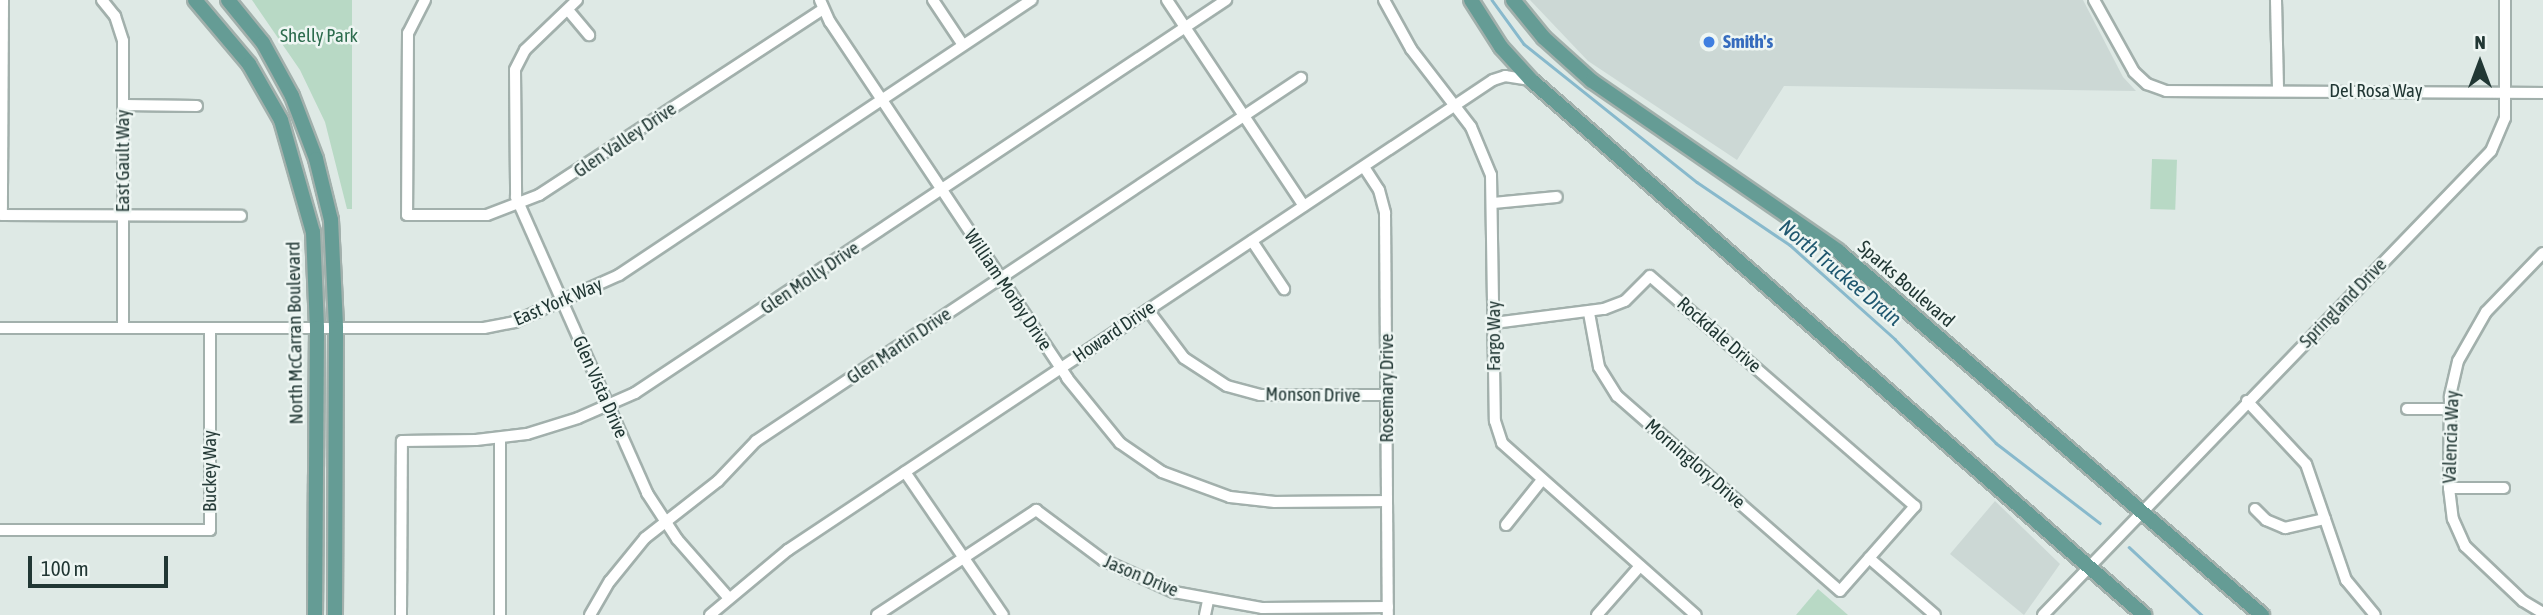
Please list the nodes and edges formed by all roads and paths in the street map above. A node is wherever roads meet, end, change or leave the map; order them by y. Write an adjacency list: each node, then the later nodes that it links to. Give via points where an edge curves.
1 (3, 0): 40 (street, via 2,215)
2 (102, 0): 30 (street, East Gault Way, via 115,16 123,41)
3 (195, 0): 53 (main road, North McCarran Boulevard, via 249,64 281,120 313,232)
4 (228, 0): 22 (main road, North McCarran Boulevard)
5 (238, 0): 22 (main road)
6 (425, 0): 38 (street, Glen Valley Drive, via 408,33 407,215 487,215)
7 (577, 0): 19 (street, Glen Vista Drive)
8 (933, 0): 23 (street)
9 (1031, 0): 23 (street, East York Way)
10 (1167, 0): 20 (street)
11 (1226, 0): 20 (street, Glen Molly Drive)
12 (1384, 0): 32 (street, Fargo Way, via 1411,49)
13 (1471, 0): 25 (main road)
14 (1513, 0): 68 (main road, Sparks Boulevard, via 1544,38 1591,81 1839,251)
15 (2094, 0): 26 (street, Del Rosa Way, via 2134,72 2147,84 2165,91)
16 (2276, 0): 26 (street)
17 (2505, 0): 27 (street, Springland Drive)
18 (821, 4): 29 (street, William Morby Drive); 38 (street, Glen Valley Drive, via 557,185)
19 (568, 10): 21 (street); 38 (street, Glen Vista Drive, via 525,50 515,70 513,184)
20 (1185, 28): 33 (street); 35 (street, Glen Molly Drive)
21 (589, 35)
22 (263, 43): 54 (main road, North McCarran Boulevard, via 292,96 316,159 331,220)
23 (963, 45): 29 (street, East York Way)
24 (1300, 78): 33 (street, Glen Martin Drive)
25 (1531, 80): 32 (street, Howard Drive, via 1505,76 1493,80); 76 (main road)
26 (2278, 91): 27 (street, Del Rosa Way)
27 (2505, 91): 28 (street, Del Rosa Way); 57 (street, Springland Drive, via 2502,131 2491,151)
28 (2543, 93)
29 (881, 100): 35 (street, William Morby Drive); 46 (street, East York Way, via 619,275)
30 (124, 106): 31 (street); 40 (street, East Gault Way)
31 (197, 106)
32 (1454, 106): 34 (street, Howard Drive); 37 (street, Fargo Way, via 1486,158)
33 (1244, 116): 39 (street); 44 (street, Glen Martin Drive)
34 (1364, 167): 39 (street, Howard Drive); 56 (street, Rosemary Drive, via 1379,190 1385,213)
35 (942, 190): 44 (street, William Morby Drive); 58 (street, Glen Molly Drive, via 648,386)
36 (1557, 197): 37 (street)
37 (1493, 203): 49 (street, Fargo Way)
38 (519, 204): 46 (street, Glen Vista Drive)
39 (1304, 206): 42 (street, Howard Drive)
40 (123, 215): 41 (street); 51 (street, East Gault Way)
41 (241, 216)
42 (1252, 241): 45 (street); 47 (street, Howard Drive)
43 (2543, 253): 60 (street, Valencia Way, via 2475,327 2458,361)
44 (1000, 278): 55 (street, William Morby Drive); 70 (street, Glen Martin Drive, via 756,441 718,481)
45 (1284, 289)
46 (562, 303): 54 (street, East York Way, via 484,328); 58 (street, Glen Vista Drive)
47 (1148, 310): 55 (street, Howard Drive); 56 (street, Monson Drive, via 1184,358 1227,386 1269,395)
48 (1589, 313): 49 (street, Rockdale Drive); 73 (street, Morninglory Drive, via 1599,367 1617,396 1840,592); 73 (street, Rockdale Drive, via 1625,301 1650,276 1915,506)
49 (1494, 323): 63 (street, Fargo Way, via 1497,432 1510,452)
50 (0, 328): 51 (street, East York Way)
51 (123, 328): 52 (street, East York Way)
52 (210, 328): 53 (street, East York Way); 72 (street, Buckey Way, via 210,530)
53 (317, 328): 54 (street, East York Way); 81 (main road, North McCarran Boulevard)
54 (336, 328): 82 (main road, North McCarran Boulevard)
55 (1060, 368): 62 (street, Howard Drive); 66 (street, William Morby Drive, via 1087,408 1120,443 1184,483 1252,500)
56 (1387, 395): 66 (street, Rosemary Drive)
57 (2247, 401): 68 (street, Springland Drive); 69 (street, via 2302,458)
58 (608, 406): 61 (street, Glen Molly Drive, via 554,427); 70 (street, Glen Vista Drive)
59 (2407, 409): 60 (street)
60 (2450, 409): 64 (street, Valencia Way)
61 (500, 438): 83 (street, Glen Molly Drive, via 402,440); 84 (street)
62 (905, 472): 74 (street); 77 (street, Howard Drive, via 788,550)
63 (1542, 480): 71 (street); 75 (street, Fargo Way)
64 (2449, 488): 65 (street); 80 (street, Valencia Way, via 2453,519 2465,546)
65 (2504, 488)
66 (1387, 501): 79 (street, Rosemary Drive)
67 (2255, 509): 69 (street, via 2284,528)
68 (2138, 511): 76 (street, Springland Drive); 95 (main road, Sparks Boulevard)
69 (2325, 519): 96 (street, via 2346,580)
70 (663, 521): 77 (street, Glen Vista Drive); 85 (street, Glen Martin Drive, via 626,560)
71 (1506, 525)
72 (0, 530)
73 (1870, 558): 92 (street)
74 (962, 559): 78 (street, Jason Drive, via 1036,510 1079,545 1126,573); 87 (street); 88 (street)
75 (1640, 566): 90 (street); 91 (street, Fargo Way)
76 (2087, 566): 93 (street, Springland Drive); 94 (main road)
77 (728, 597): 86 (street, Howard Drive)
78 (1208, 601): 79 (street, Jason Drive, via 1262,608); 89 (street)
79 (1388, 611)
80 (2543, 613)
81 (315, 615)
82 (335, 615)
83 (401, 615)
84 (500, 615)
85 (590, 615)
86 (710, 615)
87 (877, 615)
88 (1003, 615)
89 (1205, 615)
90 (1597, 615)
91 (1696, 615)
92 (1935, 615)
93 (2043, 615)
94 (2144, 615)
95 (2262, 615)
96 (2375, 615)

